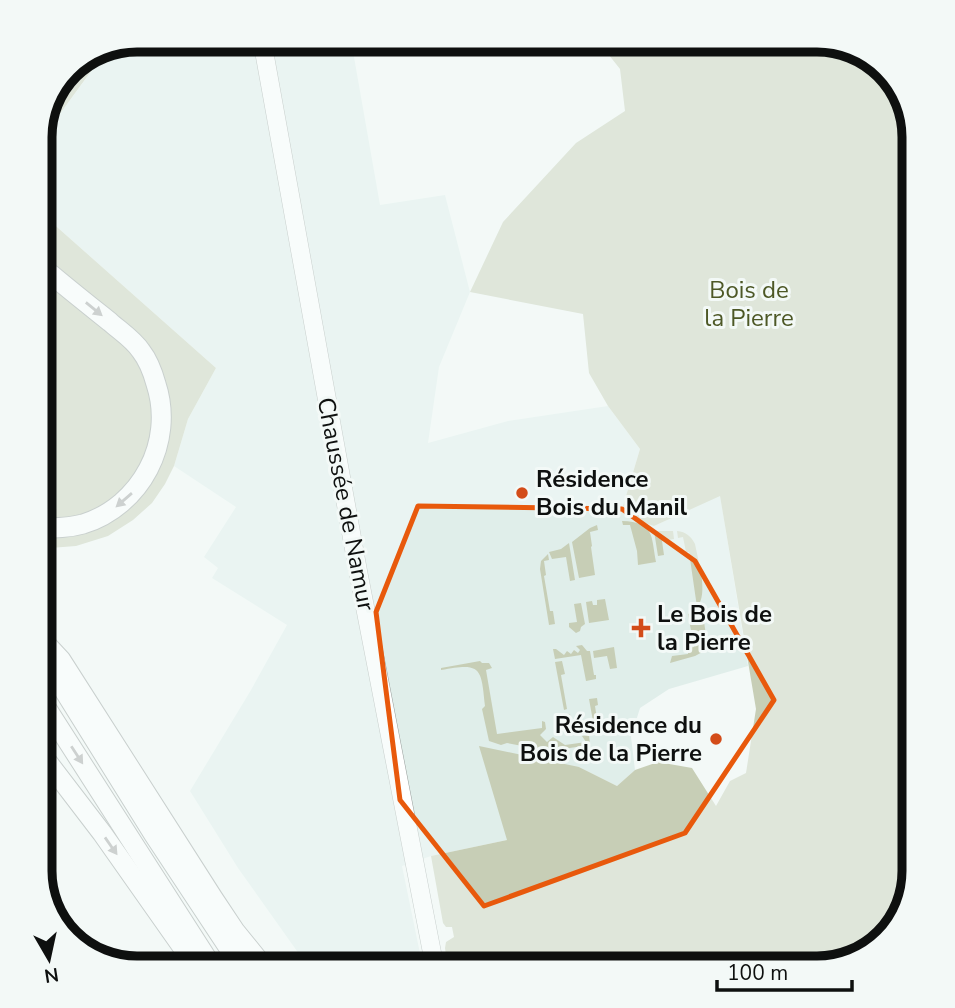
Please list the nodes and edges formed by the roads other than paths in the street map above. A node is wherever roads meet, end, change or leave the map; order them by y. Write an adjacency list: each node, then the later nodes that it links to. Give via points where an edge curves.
1 (264, 52): 12 (main road, Chaussée de Namur)
2 (53, 276): 3 (highway, one-way to 3, via 141,351 152,370 162,412 152,465 126,499 83,524)
3 (52, 528)
4 (52, 652): 11 (highway)
5 (52, 659): 10 (highway, via 171,861)
6 (52, 717): 9 (highway, one-way to 9)
7 (52, 768): 8 (highway, one-way to 8)
8 (189, 956)
9 (205, 956)
10 (234, 956)
11 (255, 956)
12 (433, 956)

